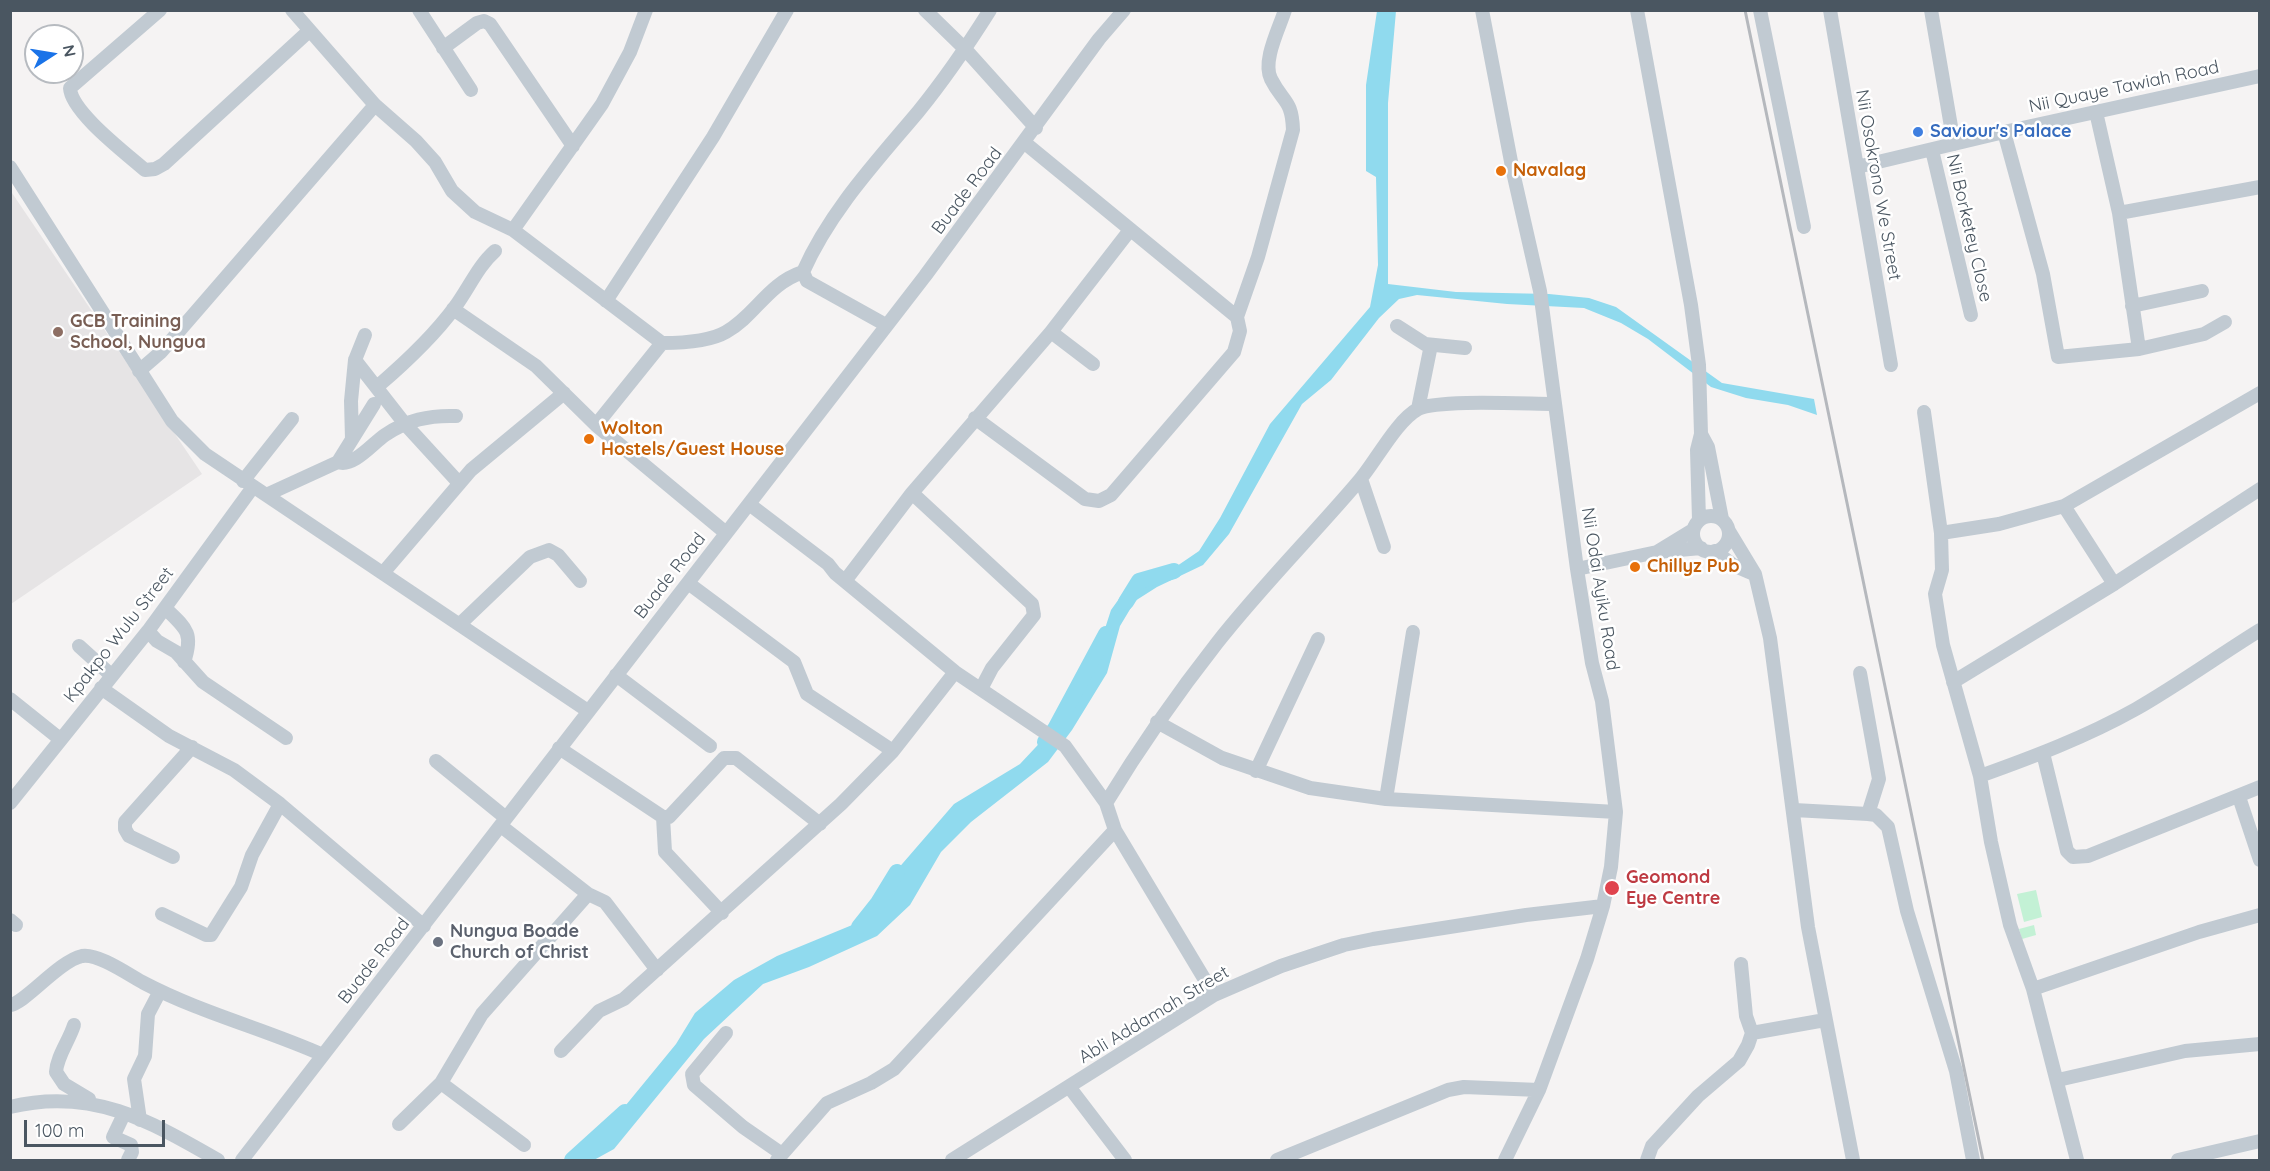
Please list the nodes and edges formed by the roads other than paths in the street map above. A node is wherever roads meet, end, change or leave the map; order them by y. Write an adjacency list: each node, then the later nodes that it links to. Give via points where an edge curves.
1 (160, 10): 15 (street, via 70,88 72,98 99,132 145,170 164,164)
2 (292, 10): 15 (street)
3 (419, 10): 16 (street)
4 (646, 10): 26 (street, via 630,52 602,104)
5 (787, 10): 38 (street, via 713,137)
6 (925, 10): 17 (street)
7 (990, 10): 17 (street)
8 (1124, 10): 22 (street, Buade Road)
9 (1285, 10): 42 (street, via 1269,67 1270,79 1293,113 1293,130 1258,257)
10 (1482, 10): 60 (street, Nii Odai Ayiku Road, via 1540,291)
11 (1637, 10): 68 (street, via 1691,305 1699,365)
12 (1760, 10): 32 (street)
13 (1830, 10): 29 (street, Nii Osokrono We Street)
14 (1931, 10): 25 (street)
15 (309, 31): 20 (street)
16 (443, 48): 19 (street); 26 (street, via 477,23 490,24)
17 (965, 49): 22 (street); 36 (street, via 919,110 861,176)
18 (2259, 76): 21 (street, Nii Quaye Tawiah Road)
19 (471, 90)
20 (375, 105): 33 (street, via 409,134 435,162 452,191 475,212); 55 (street, via 161,352)
21 (2096, 112): 23 (street, Nii Quaye Tawiah Road); 31 (street)
22 (1036, 128): 24 (street, Buade Road)
23 (2004, 132): 25 (street, Nii Quaye Tawiah Road); 51 (street, via 2043,274 2056,355 2063,358)
24 (1025, 143): 34 (street); 44 (street, Buade Road)
25 (1954, 144): 27 (street, Nii Quaye Tawiah Road)
26 (573, 146): 33 (street)
27 (1932, 150): 29 (street, Nii Quaye Tawiah Road); 41 (street, Nii Borketey Close)
28 (10, 167): 55 (street)
29 (1857, 167): 54 (street, Nii Osokrono We Street)
30 (2259, 186): 31 (street)
31 (2119, 213): 39 (street)
32 (1804, 226)
33 (513, 230): 38 (street)
34 (1130, 231): 42 (street); 46 (street)
35 (495, 251): 40 (street, via 483,262)
36 (803, 272): 44 (street, via 807,281); 48 (street, via 779,282 729,331 691,341)
37 (2202, 291): 39 (street)
38 (606, 301): 48 (street)
39 (2132, 306): 51 (street)
40 (453, 309): 56 (street, via 411,358); 57 (street, via 536,366)
41 (1971, 315)
42 (1237, 316): 64 (street, via 1240,330 1234,352 1111,495 1099,501 1085,499)
43 (2225, 322): 51 (street, via 2204,334)
44 (886, 325): 77 (street, Buade Road)
45 (1397, 326): 49 (street)
46 (1051, 332): 53 (street); 64 (street)
47 (365, 335): 52 (street)
48 (662, 343): 67 (street)
49 (1431, 345): 50 (street); 61 (street)
50 (1465, 348)
51 (2139, 349)
52 (355, 360): 56 (street); 69 (street)
53 (1093, 364)
54 (1891, 366)
55 (139, 371): 73 (street, via 172,420 205,454)
56 (378, 386): 66 (street)
57 (564, 393): 67 (street); 72 (street)
58 (2259, 393): 78 (street)
59 (374, 404): 69 (street)
60 (1554, 404): 61 (street, via 1454,404); 86 (street, Nii Odai Ayiku Road)
61 (1418, 409): 71 (street)
62 (1924, 412): 82 (street)
63 (456, 416): 66 (street, via 421,417)
64 (975, 418): 75 (street)
65 (292, 419): 73 (street, Kpakpo Wulu Street)
66 (405, 424): 70 (street, via 348,462); 72 (street)
67 (596, 425): 81 (street)
68 (1701, 434): 79 (street, via 1697,450); 80 (street, via 1708,447)
69 (352, 440): 70 (street)
70 (338, 462): 76 (street)
71 (1361, 479): 83 (street); 110 (street, via 1219,640)
72 (459, 483): 87 (street)
73 (248, 484): 76 (street); 93 (street, Kpakpo Wulu Street)
74 (2259, 489): 92 (street)
75 (912, 493): 90 (street); 107 (street, via 1034,609 1034,615 992,668)
76 (266, 495): 87 (street)
77 (749, 504): 81 (street, Buade Road); 90 (street)
78 (2064, 506): 82 (street, via 1999,524); 92 (street)
79 (1696, 525): 80 (street, via 1710,515); 84 (street, via 1694,540); 85 (street)
80 (1725, 525): 84 (street, via 1726,544); 88 (street)
81 (726, 532): 91 (street, Buade Road)
82 (1941, 533): 105 (street, via 1942,570 1935,585 1935,603)
83 (1384, 547)
84 (1708, 550): 85 (street); 88 (street)
85 (1657, 552): 86 (street)
86 (1577, 569): 128 (street, Nii Odai Ayiku Road, via 1602,701)
87 (383, 573): 94 (street)
88 (1755, 574): 127 (street, via 1770,638)
89 (580, 581): 94 (street, via 558,555 549,550 540,552 530,556)
90 (845, 581): 101 (street)
91 (688, 583): 104 (street, Buade Road); 116 (street, via 794,662 807,694)
92 (2114, 584): 105 (street)
93 (165, 608): 96 (street, Kpakpo Wulu Street); 100 (street, via 185,627 190,644)
94 (460, 624): 109 (street)
95 (2259, 630): 117 (street, via 2137,708)
96 (148, 631): 100 (street); 103 (street, Kpakpo Wulu Street)
97 (1413, 632): 123 (street)
98 (1318, 639): 119 (street)
99 (79, 646): 103 (street)
100 (184, 662): 111 (street, via 203,682)
101 (955, 672): 107 (street); 116 (street)
102 (1860, 673): 129 (street, via 1879,778)
103 (111, 675): 106 (street, Kpakpo Wulu Street)
104 (615, 675): 109 (street, Buade Road); 113 (street)
105 (1953, 682): 120 (street)
106 (101, 688): 112 (street, Kpakpo Wulu Street); 114 (street, via 169,736)
107 (981, 689): 125 (street, via 1065,746)
108 (10, 699): 112 (street)
109 (588, 711): 115 (street, Buade Road)
110 (1157, 722): 119 (street, via 1222,758); 125 (street)
111 (286, 738)
112 (60, 739): 124 (street, Kpakpo Wulu Street)
113 (710, 746)
114 (192, 747): 126 (street, via 234,770); 134 (street, via 125,822 129,836)
115 (559, 748): 130 (street); 131 (street, Buade Road)
116 (893, 751): 132 (street)
117 (2043, 753): 120 (street); 122 (street, via 2067,851 2073,857 2088,856)
118 (436, 761): 131 (street)
119 (1256, 771): 123 (street, via 1310,788)
120 (1980, 776): 144 (street, via 2010,925)
121 (2259, 787): 122 (street)
122 (2239, 797): 135 (street)
123 (1386, 799): 128 (street)
124 (10, 803)
125 (1106, 803): 133 (street)
126 (280, 804): 139 (street, via 252,855 241,887 210,935); 141 (street)
127 (1794, 810): 129 (street); 148 (street, via 1808,927)
128 (1616, 812): 137 (street, Nii Odai Ayiku Road)
129 (1868, 814): 176 (street, via 1876,815 1888,827 1907,912 1956,1071)
130 (663, 817): 132 (street, via 669,817 729,757 739,760); 138 (street, via 665,852)
131 (504, 822): 136 (street); 141 (street, Buade Road)
132 (820, 824): 138 (street)
133 (1115, 830): 146 (street); 166 (street, via 894,1069 827,1103)
134 (173, 857)
135 (2259, 860)
136 (588, 894): 143 (street, via 605,902); 156 (street, via 482,1014)
137 (1603, 906): 146 (street, Abli Addamah Street, via 1344,945 1281,966); 158 (street, Nii Odai Ayiku Road)
138 (722, 913): 143 (street)
139 (162, 914)
140 (2259, 915): 144 (street)
141 (424, 926): 154 (street, Buade Road)
142 (1741, 964): 151 (street, via 1746,1016)
143 (657, 970): 153 (street, via 624,999 599,1011)
144 (2033, 989): 155 (street)
145 (160, 991): 147 (street, via 94,956 83,956); 154 (street); 162 (street, via 148,1014 145,1056 134,1078)
146 (1215, 995): 157 (street, Abli Addamah Street)
147 (10, 1005)
148 (1825, 1020): 151 (street); 175 (street)
149 (74, 1025): 159 (street, via 56,1072 64,1084)
150 (726, 1033): 166 (street, via 692,1074 694,1085)
151 (1752, 1033): 174 (street, via 1739,1061 1698,1096 1652,1146)
152 (2259, 1044): 155 (street, via 2185,1051)
153 (561, 1051)
154 (323, 1055): 169 (street, Buade Road)
155 (2058, 1080): 177 (street)
156 (441, 1083): 163 (street); 165 (street)
157 (1070, 1088): 170 (street, Abli Addamah Street); 171 (street)
158 (1539, 1090): 172 (street, via 1448,1090); 173 (street, Nii Odai Ayiku Road)
159 (96, 1103): 160 (street, via 34,1101); 161 (street)
160 (10, 1107)
161 (124, 1114): 162 (street); 167 (street, via 113,1137 130,1145)
162 (140, 1120): 168 (street)
163 (399, 1124)
164 (2259, 1141): 178 (street)
165 (525, 1145)
166 (780, 1157)
167 (129, 1161)
168 (218, 1161)
169 (242, 1161)
170 (952, 1161)
171 (1125, 1161)
172 (1277, 1161)
173 (1505, 1161)
174 (1647, 1161)
175 (1853, 1161)
176 (1973, 1161)
177 (2077, 1161)
178 (2178, 1161)

